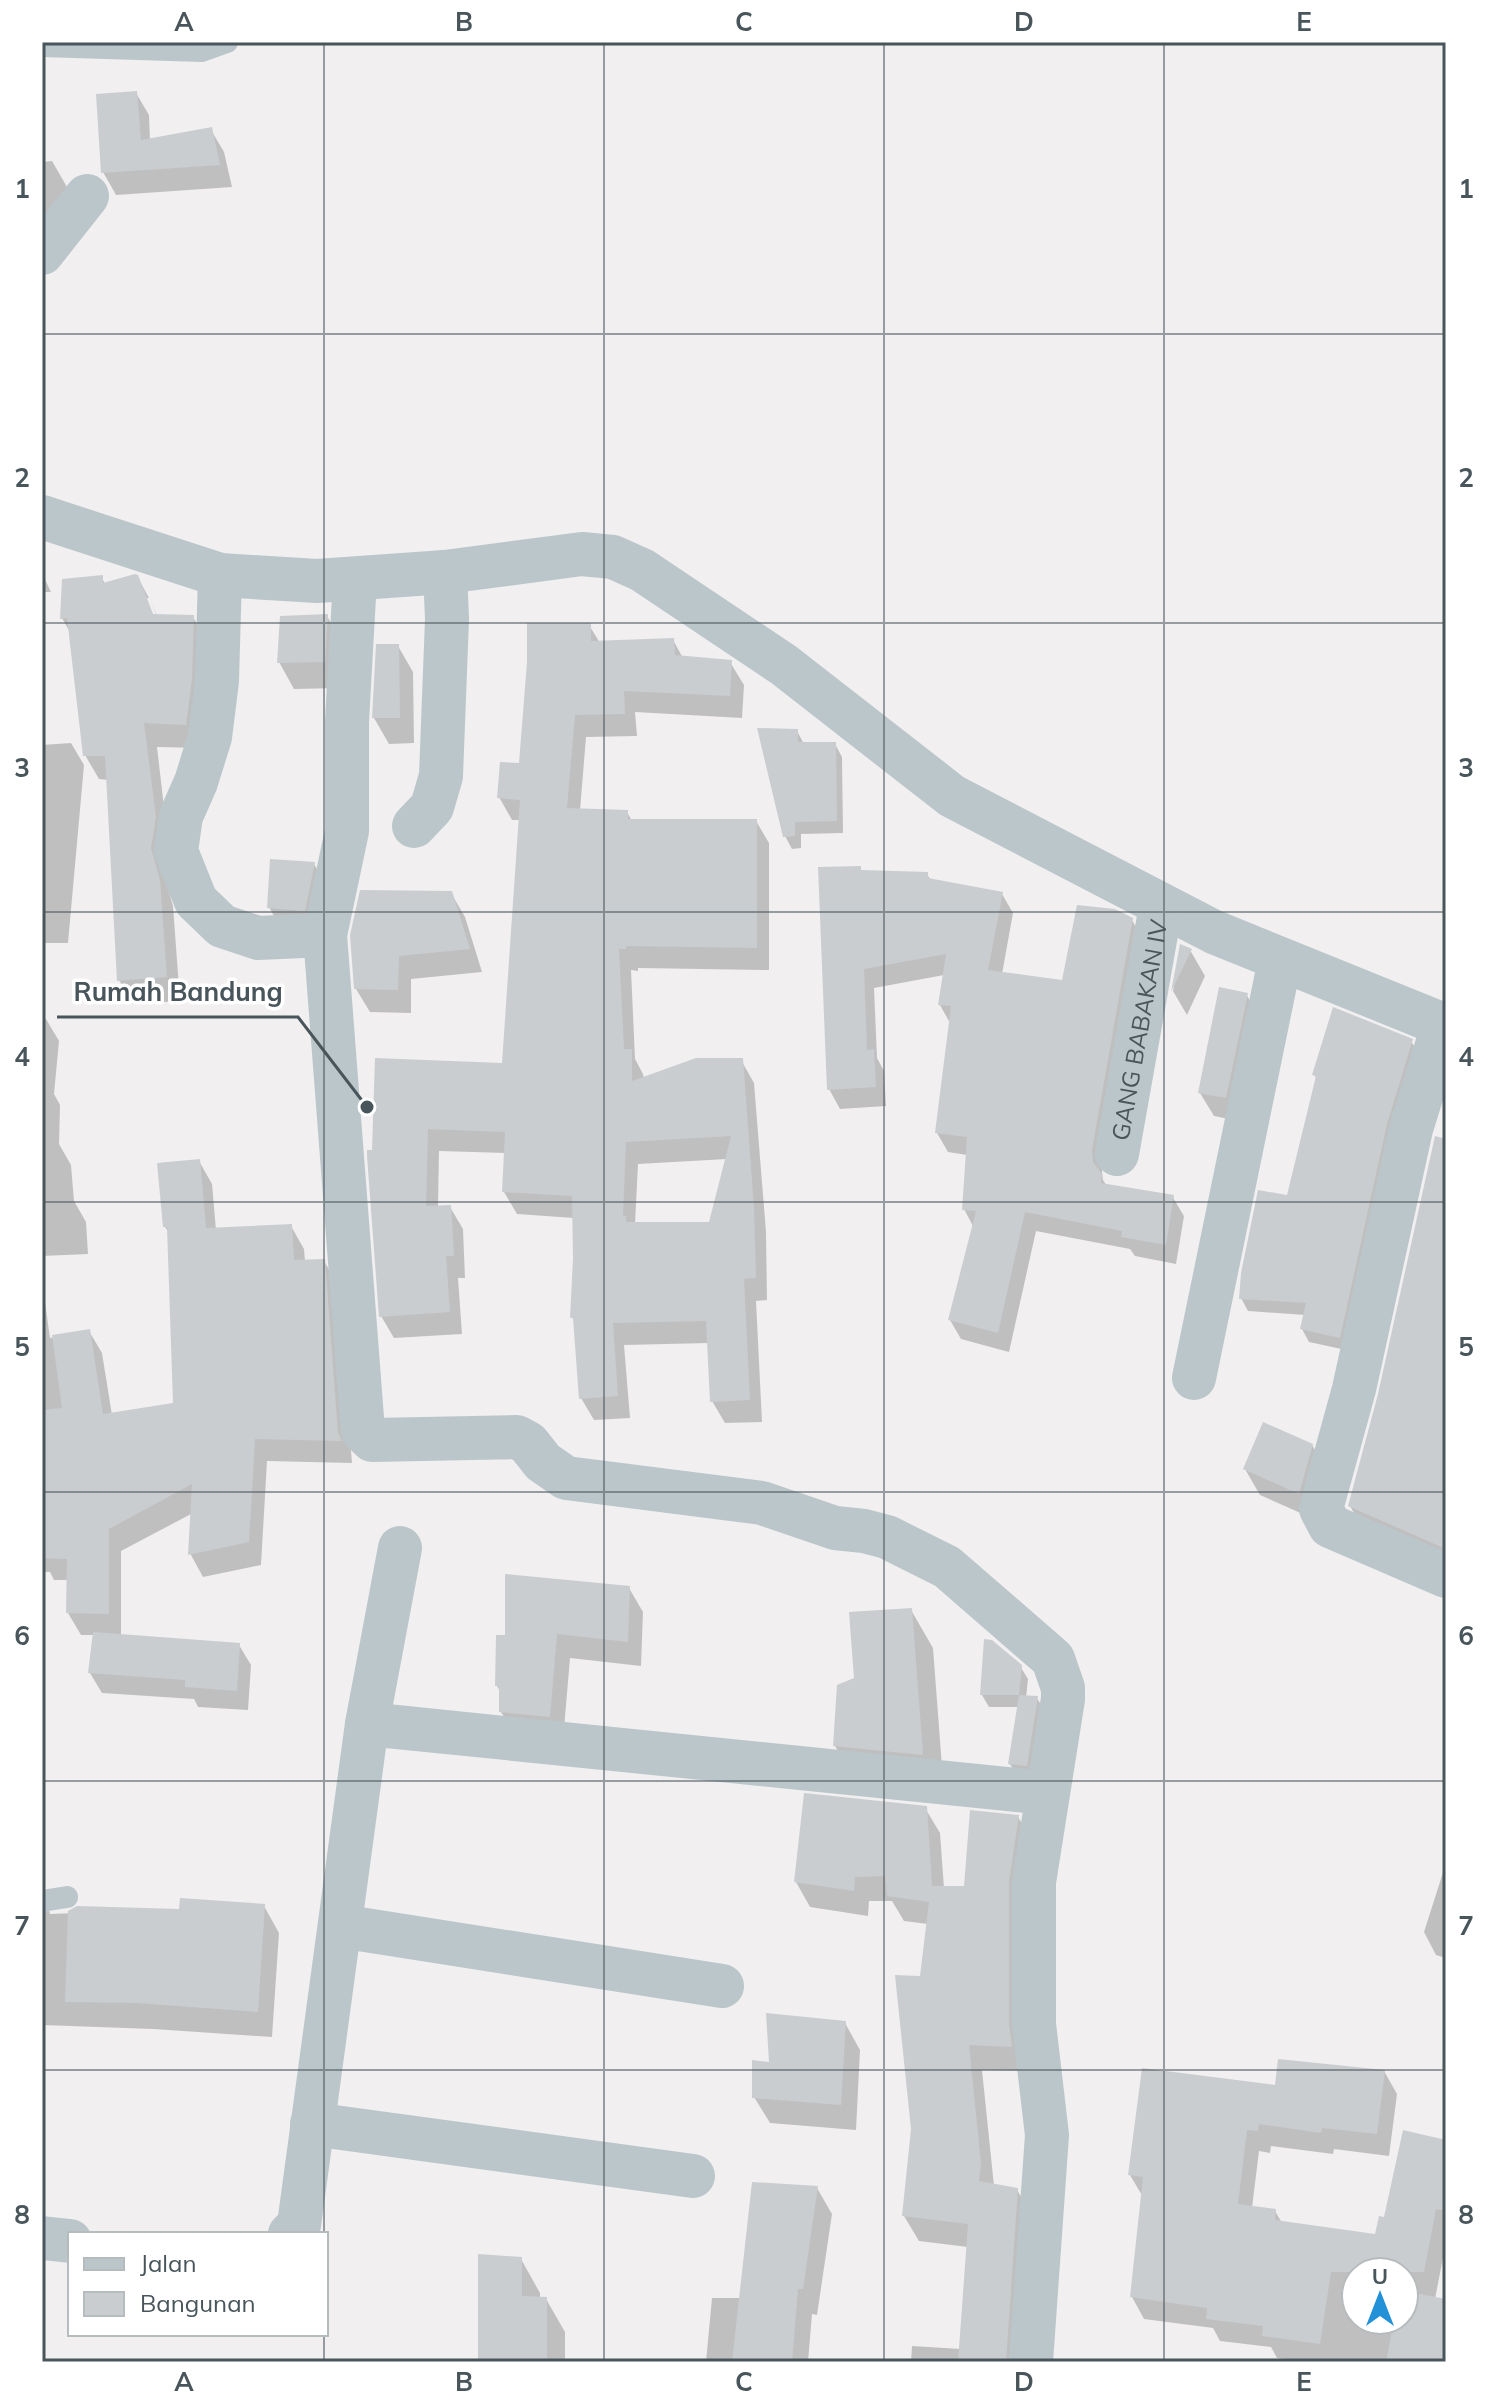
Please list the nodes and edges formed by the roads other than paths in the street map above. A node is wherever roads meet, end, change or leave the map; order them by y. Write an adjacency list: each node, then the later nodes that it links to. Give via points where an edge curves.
1 (227, 42): 2 (lane, via 202,51)
2 (42, 46)
3 (87, 196): 4 (street)
4 (42, 253)
5 (42, 517): 7 (street)
6 (445, 572): 8 (street); 9 (street, via 441,776 432,807); 10 (street, via 582,554 613,557 642,570 784,665 952,796)
7 (220, 575): 8 (street); 11 (street, via 210,737 181,816 176,851 196,901 222,926 258,938)
8 (355, 579): 11 (street, via 347,831)
9 (414, 826)
10 (1161, 906): 12 (street); 14 (street, GANG BABAKAN IV)
11 (325, 935): 19 (street, via 365,1435 372,1440 517,1437 566,1478 762,1503 835,1528 887,1537 947,1567 1053,1659 1063,1699)
12 (1280, 960): 13 (street); 15 (street)
13 (1445, 1026): 17 (street, via 1411,1129 1354,1389 1321,1509 1330,1526)
14 (1117, 1154)
15 (1194, 1378)
16 (400, 1548): 18 (street)
17 (1446, 1576)
18 (367, 1724): 19 (street); 22 (street)
19 (1047, 1793): 29 (street, via 1034,1882 1034,2024 1047,2135)
20 (67, 1897): 21 (lane)
21 (42, 1901)
22 (340, 1926): 23 (street); 24 (street)
23 (722, 1986)
24 (312, 2124): 25 (street); 26 (street, via 299,2225)
25 (693, 2176)
26 (292, 2232)
27 (42, 2238): 28 (street)
28 (68, 2241)
29 (1031, 2362)

